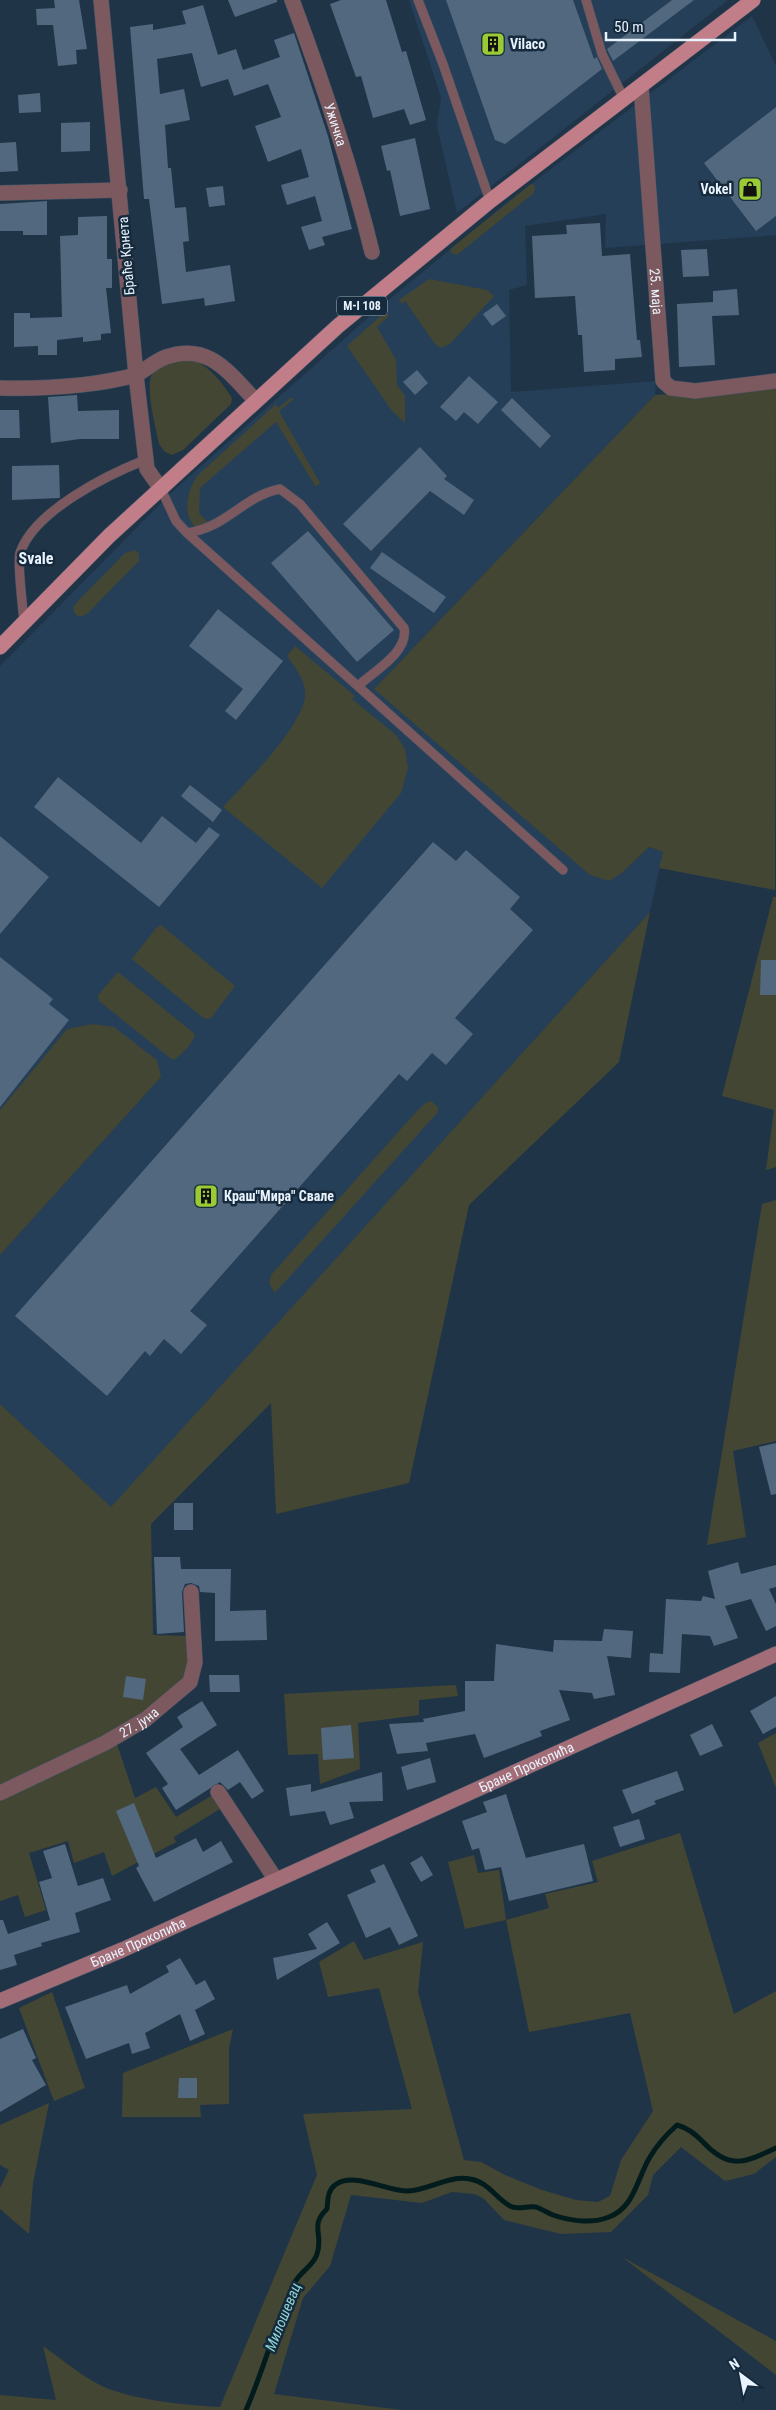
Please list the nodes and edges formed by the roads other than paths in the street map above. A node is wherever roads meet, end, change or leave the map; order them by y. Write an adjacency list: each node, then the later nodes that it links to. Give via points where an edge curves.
1 (101, 0): 8 (street, Браће Крнета)
2 (292, 0): 11 (street, Ужичка, via 334,116)
3 (418, 0): 10 (lane)
4 (586, 0): 7 (lane, via 602,54)
5 (753, 0): 6 (main road, M-I 108)
6 (641, 86): 7 (main road, M-I 108); 13 (street, 25. маја, via 663,380 671,388 688,390)
7 (624, 99): 10 (main road, M-I 108)
8 (120, 190): 9 (street); 12 (street, Браће Крнета)
9 (0, 193)
10 (490, 201): 15 (main road, M-I 108, via 338,326)
11 (372, 252)
12 (136, 376): 14 (street, via 52,389); 15 (street, via 165,357 195,352 209,357); 16 (street, Браће Крнета)
13 (776, 381)
14 (0, 388)
15 (256, 401): 17 (main road, M-I 108)
16 (145, 460): 17 (street, via 147,469); 19 (lane, via 108,475 63,504 34,530 20,554)
17 (161, 489): 18 (lane, via 176,520); 19 (main road, M-I 108)
18 (188, 533): 21 (lane); 21 (lane, via 205,530 263,493 280,490 300,504 404,628 406,638 401,648)
19 (24, 622): 20 (main road, M-I 108)
20 (0, 646)
21 (358, 686): 22 (lane)
22 (563, 870)
23 (191, 1592): 26 (street, 27. јуна, via 195,1662 190,1682 146,1719 105,1743)
24 (776, 1654): 27 (street, Бране Прокопића)
25 (218, 1792): 27 (street)
26 (0, 1793)
27 (276, 1880): 28 (street, Бране Прокопића)
28 (0, 2001)

